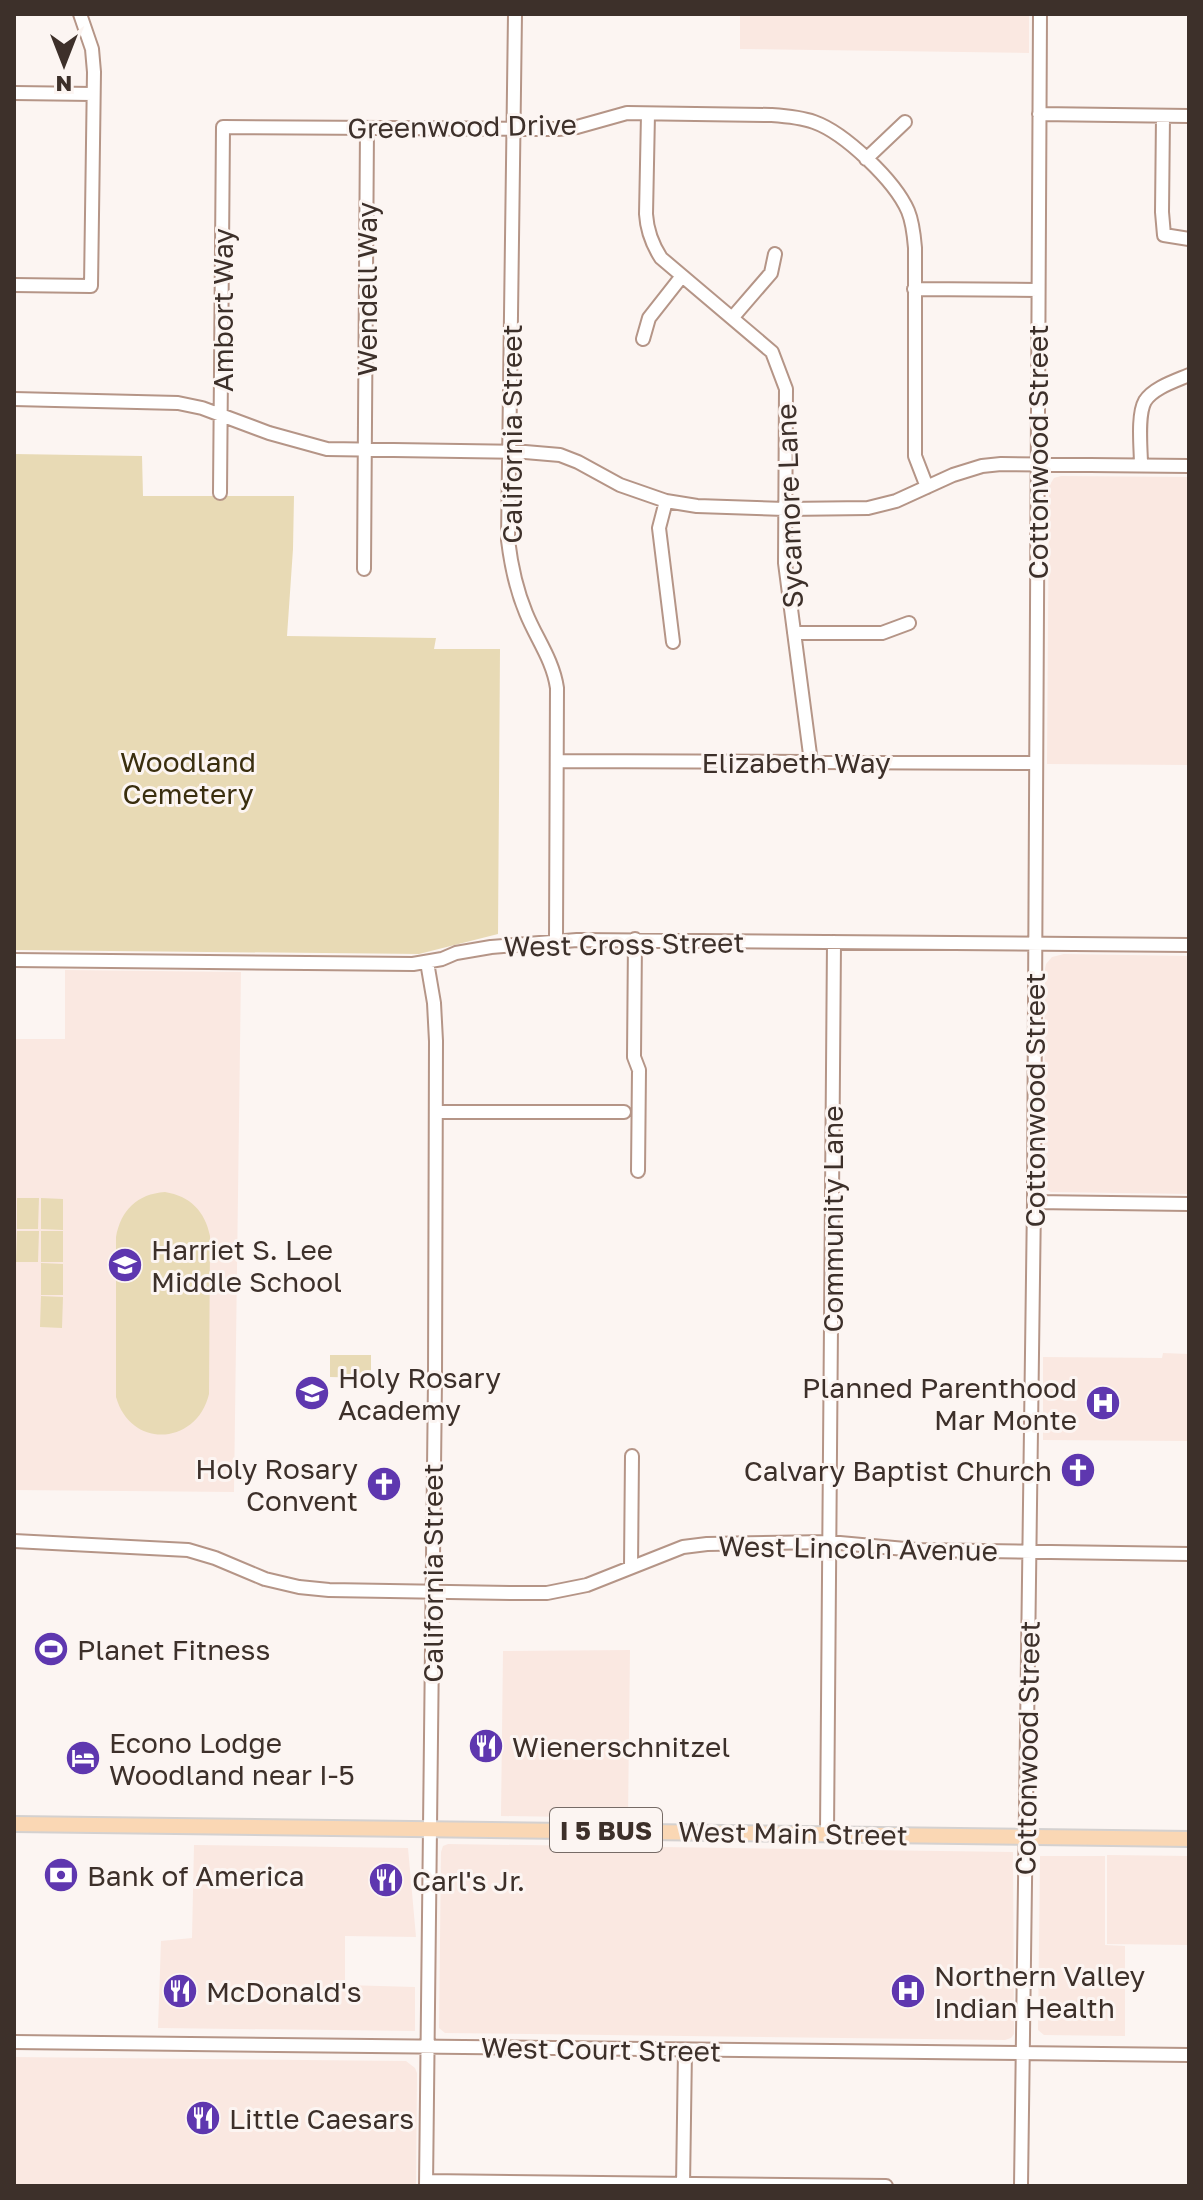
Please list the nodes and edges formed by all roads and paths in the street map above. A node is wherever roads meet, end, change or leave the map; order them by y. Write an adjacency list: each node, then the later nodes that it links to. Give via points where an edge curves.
1 (80, 14): 5 (street, via 92,49)
2 (515, 14): 13 (street, California Street)
3 (1040, 14): 7 (street, Cottonwood Street)
4 (14, 93): 5 (street)
5 (93, 94): 18 (street, via 91,286)
6 (648, 114): 13 (street, Greenwood Drive, via 627,113 577,127); 14 (street, Greenwood Drive, via 794,116 832,130); 17 (street, Sycamore Lane, via 647,228 661,258)
7 (1039, 114): 8 (street); 20 (street, Cottonwood Street)
8 (1163, 116): 9 (street); 15 (street, via 1164,235)
9 (1189, 116)
10 (905, 122): 14 (street)
11 (223, 127): 12 (street, Greenwood Drive); 25 (street, Ambort Way)
12 (367, 128): 13 (street, Greenwood Drive); 26 (street, Wendell Way)
13 (514, 128): 27 (street, California Street)
14 (866, 159): 19 (street, Greenwood Drive, via 909,212)
15 (1189, 239)
16 (775, 254): 21 (street, via 771,273)
17 (682, 276): 21 (street, Sycamore Lane); 22 (street, via 649,318)
18 (14, 285)
19 (914, 289): 20 (street); 31 (street, Greenwood Drive, via 915,456)
20 (1038, 290): 28 (street, Cottonwood Street)
21 (733, 317): 34 (street, Sycamore Lane, via 772,352 786,389)
22 (643, 339)
23 (1189, 375): 29 (street, via 1144,403)
24 (14, 399): 25 (street, via 178,403)
25 (221, 415): 26 (street, via 303,444); 32 (street, Ambort Way)
26 (365, 450): 27 (street); 35 (street, Wendell Way)
27 (509, 452): 33 (street, via 560,455); 39 (street, California Street, via 510,556 525,612 556,679)
28 (1037, 464): 29 (street); 31 (street, via 982,466); 41 (street, Cottonwood Street)
29 (1141, 465): 30 (street)
30 (1189, 466)
31 (927, 487): 34 (street, via 882,506)
32 (220, 493)
33 (666, 501): 34 (street); 38 (street, via 659,528)
34 (785, 509): 37 (street, Sycamore Lane, via 785,575)
35 (364, 569)
36 (909, 623): 37 (street, via 882,633)
37 (794, 633): 40 (street, Sycamore Lane)
38 (673, 642)
39 (557, 761): 40 (street, Elizabeth Way); 43 (street, California Street)
40 (811, 762): 41 (street, Elizabeth Way)
41 (1035, 763): 45 (street, Cottonwood Street)
42 (635, 939): 43 (street, West Cross Street); 44 (street, West Cross Street); 51 (street)
43 (556, 940): 48 (street, West Cross Street, via 472,950)
44 (834, 942): 45 (street, West Cross Street); 56 (street, Community Lane)
45 (1035, 943): 46 (street, West Cross Street); 52 (street, Cottonwood Street)
46 (1189, 945)
47 (14, 960): 48 (street, West Cross Street)
48 (427, 962): 49 (street, California Street, via 436,1020)
49 (436, 1112): 50 (street); 60 (street, California Street)
50 (624, 1112)
51 (638, 1171)
52 (1034, 1202): 53 (street); 57 (street, Cottonwood Street)
53 (1189, 1204)
54 (632, 1456): 59 (street)
55 (14, 1541): 60 (street, West Lincoln Avenue, via 174,1548 299,1587)
56 (829, 1542): 57 (street, West Lincoln Avenue); 59 (street, West Lincoln Avenue, via 683,1547); 63 (street, Community Lane)
57 (1029, 1552): 58 (street, West Lincoln Avenue); 64 (street, Cottonwood Street)
58 (1189, 1554)
59 (631, 1567): 60 (street, West Lincoln Avenue, via 587,1585 547,1593)
60 (432, 1591): 62 (street, California Street)
61 (14, 1824): 62 (main road, West Main Street / I 5 BUS)
62 (430, 1829): 63 (main road, West Main Street / I 5 BUS); 67 (street, California Street)
63 (827, 1833): 64 (main road, West Main Street / I 5 BUS)
64 (1026, 1835): 65 (main road, West Main Street / I 5 BUS); 69 (street, Cottonwood Street)
65 (1189, 1839)
66 (14, 2042): 67 (street, West Court Street)
67 (427, 2047): 68 (street, West Court Street); 71 (street, California Street)
68 (685, 2050): 69 (street, West Court Street); 73 (street)
69 (1023, 2054): 70 (street, West Court Street); 76 (street, Cottonwood Street)
70 (1189, 2055)
71 (426, 2184): 72 (street)
72 (567, 2184): 73 (street)
73 (683, 2185): 74 (street)
74 (795, 2186): 75 (street)
75 (886, 2186)
76 (1021, 2186)

